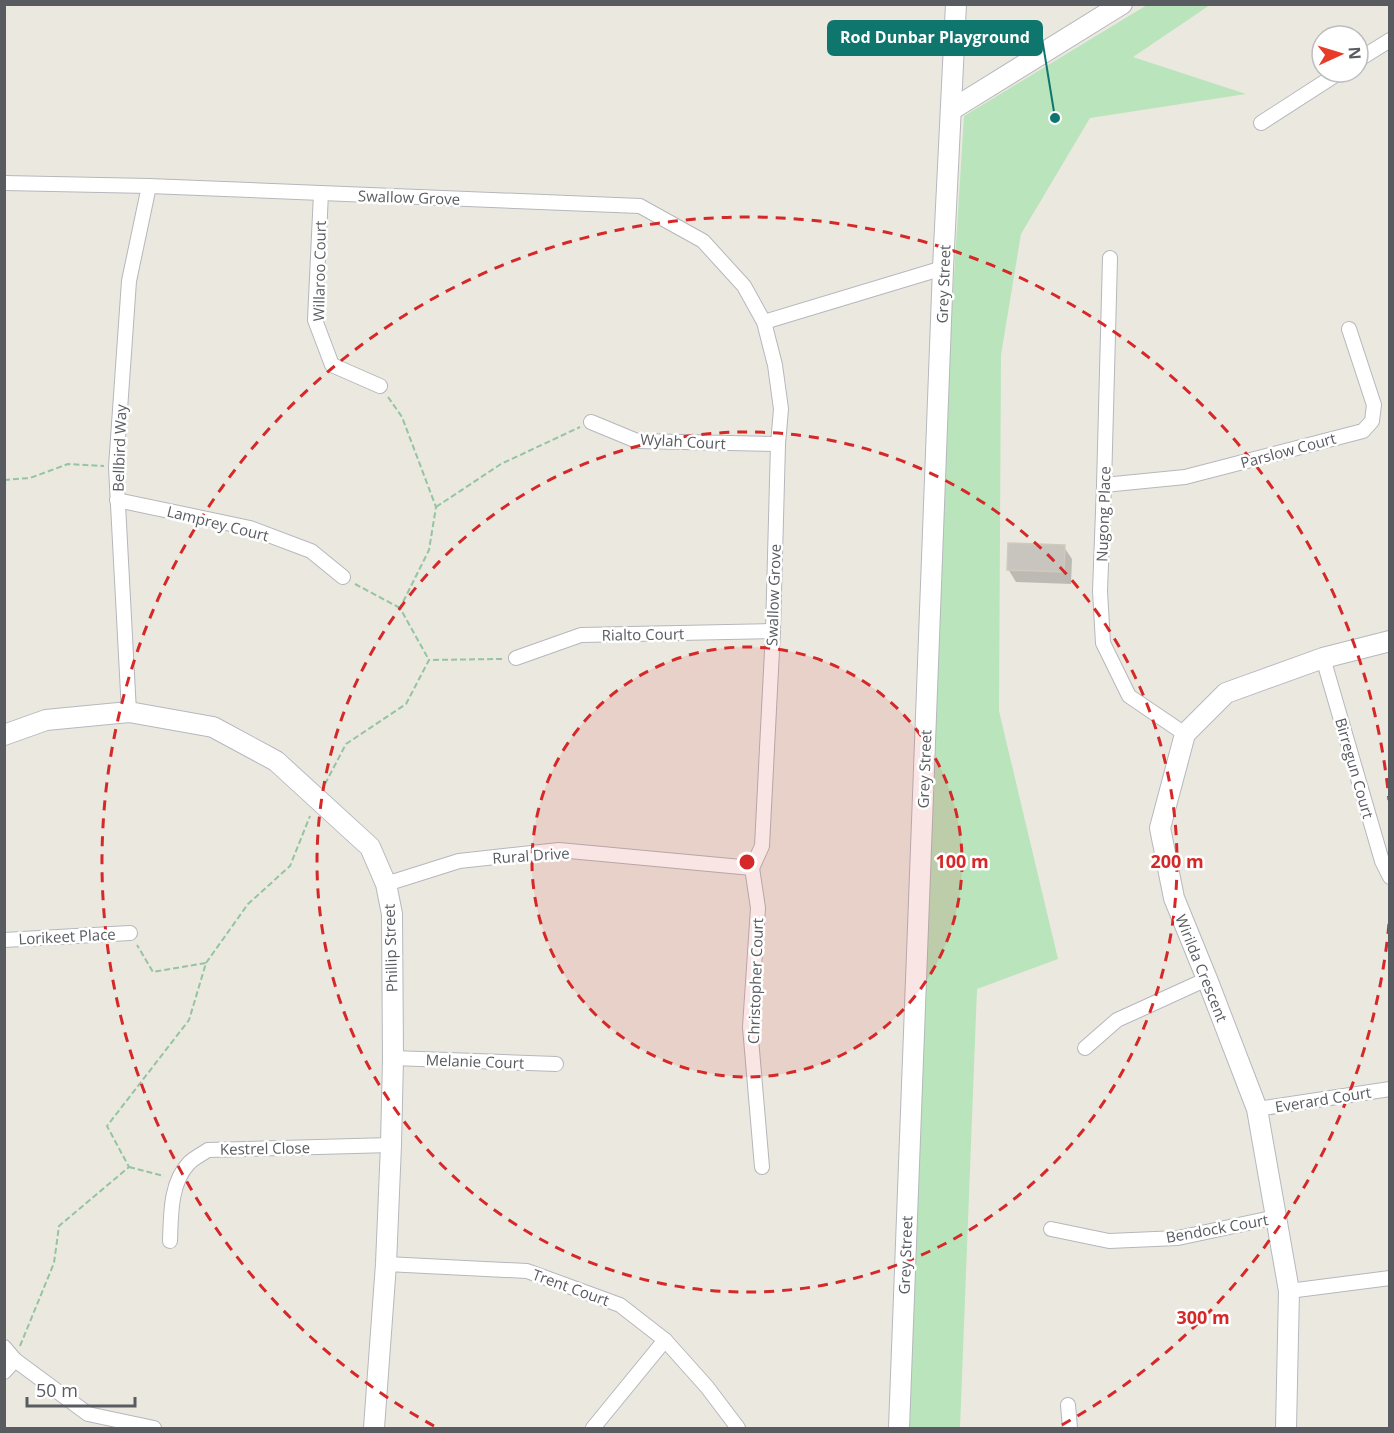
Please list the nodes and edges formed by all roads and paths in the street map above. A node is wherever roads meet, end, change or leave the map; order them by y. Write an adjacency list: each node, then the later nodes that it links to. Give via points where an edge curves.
1 (956, 4): 6 (street, Grey Street)
2 (1122, 4): 6 (street)
3 (1389, 40): 4 (street)
4 (1370, 52)
5 (1321, 84): 7 (street)
6 (951, 110): 12 (street, Grey Street)
7 (1261, 123)
8 (4, 183): 9 (street, Swallow Grove)
9 (149, 186): 10 (street, Swallow Grove); 18 (street, Bellbird Way, via 129,281)
10 (321, 193): 13 (street, Swallow Grove, via 640,206 702,241 744,286); 15 (street, Willaroo Court, via 315,320 332,365)
11 (1110, 258): 20 (street, Nugong Place)
12 (943, 268): 13 (street); 65 (street, Grey Street)
13 (764, 322): 17 (street, Swallow Grove, via 781,409)
14 (1349, 329): 20 (street, Parslow Court, via 1374,405 1372,421 1363,431 1185,477)
15 (380, 386): 22 (path, via 402,417)
16 (591, 422): 17 (street, Wylah Court, via 637,441); 22 (path, via 501,464)
17 (778, 444): 25 (street, Swallow Grove)
18 (116, 467): 19 (path, via 68,464 30,478); 21 (street, Bellbird Way)
19 (4, 480)
20 (1104, 485): 31 (street, Nugong Place, via 1102,643 1129,696)
21 (117, 500): 23 (street, Lamprey Court, via 250,528 311,551); 30 (street, Bellbird Way)
22 (436, 507): 24 (path, via 429,550)
23 (343, 577): 24 (path)
24 (400, 608): 29 (path)
25 (773, 631): 27 (street, Rialto Court, via 582,635); 34 (street, Swallow Grove, via 762,846)
26 (1389, 641): 28 (street)
27 (516, 658): 29 (path)
28 (1323, 658): 31 (street, via 1226,693); 35 (street, Birregun Court)
29 (429, 660): 33 (path, via 406,704 346,744)
30 (129, 712): 32 (street, Phillip Street, via 46,720); 33 (street, Phillip Street, via 213,727 276,761)
31 (1185, 734): 40 (street, Wirilda Crescent, via 1160,828 1174,898)
32 (4, 735)
33 (317, 798): 36 (street, Phillip Street, via 370,847); 39 (path, via 290,866 248,904)
34 (752, 868): 36 (street, Rural Drive, via 559,850 459,861); 48 (street, Christopher Court, via 758,908 750,1027)
35 (1389, 878)
36 (386, 884): 42 (street, Phillip Street, via 392,914)
37 (130, 933): 38 (street, Lorikeet Place); 39 (path, via 153,972)
38 (4, 939)
39 (206, 963): 47 (path, via 189,1020 107,1126)
40 (1207, 979): 41 (street, via 1117,1020); 45 (street, Wirilda Crescent)
41 (1085, 1048)
42 (393, 1058): 43 (street, Melanie Court); 46 (street, Phillip Street)
43 (556, 1064)
44 (1389, 1089): 45 (street, Everard Court)
45 (1257, 1109): 50 (street, Wirilda Crescent)
46 (391, 1145): 49 (street, Kestrel Close, via 208,1150 189,1162); 53 (street, Phillip Street)
47 (129, 1167): 49 (path); 58 (path, via 59,1226 54,1263)
48 (762, 1167)
49 (178, 1179): 52 (street, Kestrel Close, via 171,1205)
50 (1275, 1217): 51 (street, Bendock Court, via 1178,1238 1109,1241); 55 (street, Wirilda Crescent)
51 (1051, 1229)
52 (170, 1241)
53 (386, 1264): 56 (street, Trent Court, via 527,1271 620,1305); 62 (street, Phillip Street)
54 (1389, 1278): 55 (street)
55 (1289, 1291): 67 (street, Wirilda Crescent)
56 (665, 1340): 63 (street); 64 (street, Trent Court)
57 (4, 1347): 58 (street)
58 (15, 1360): 59 (street); 61 (street, via 88,1414)
59 (4, 1372)
60 (1068, 1405): 66 (street)
61 (154, 1428)
62 (374, 1428)
63 (593, 1428)
64 (738, 1428)
65 (899, 1428)
66 (1070, 1428)
67 (1286, 1428)

